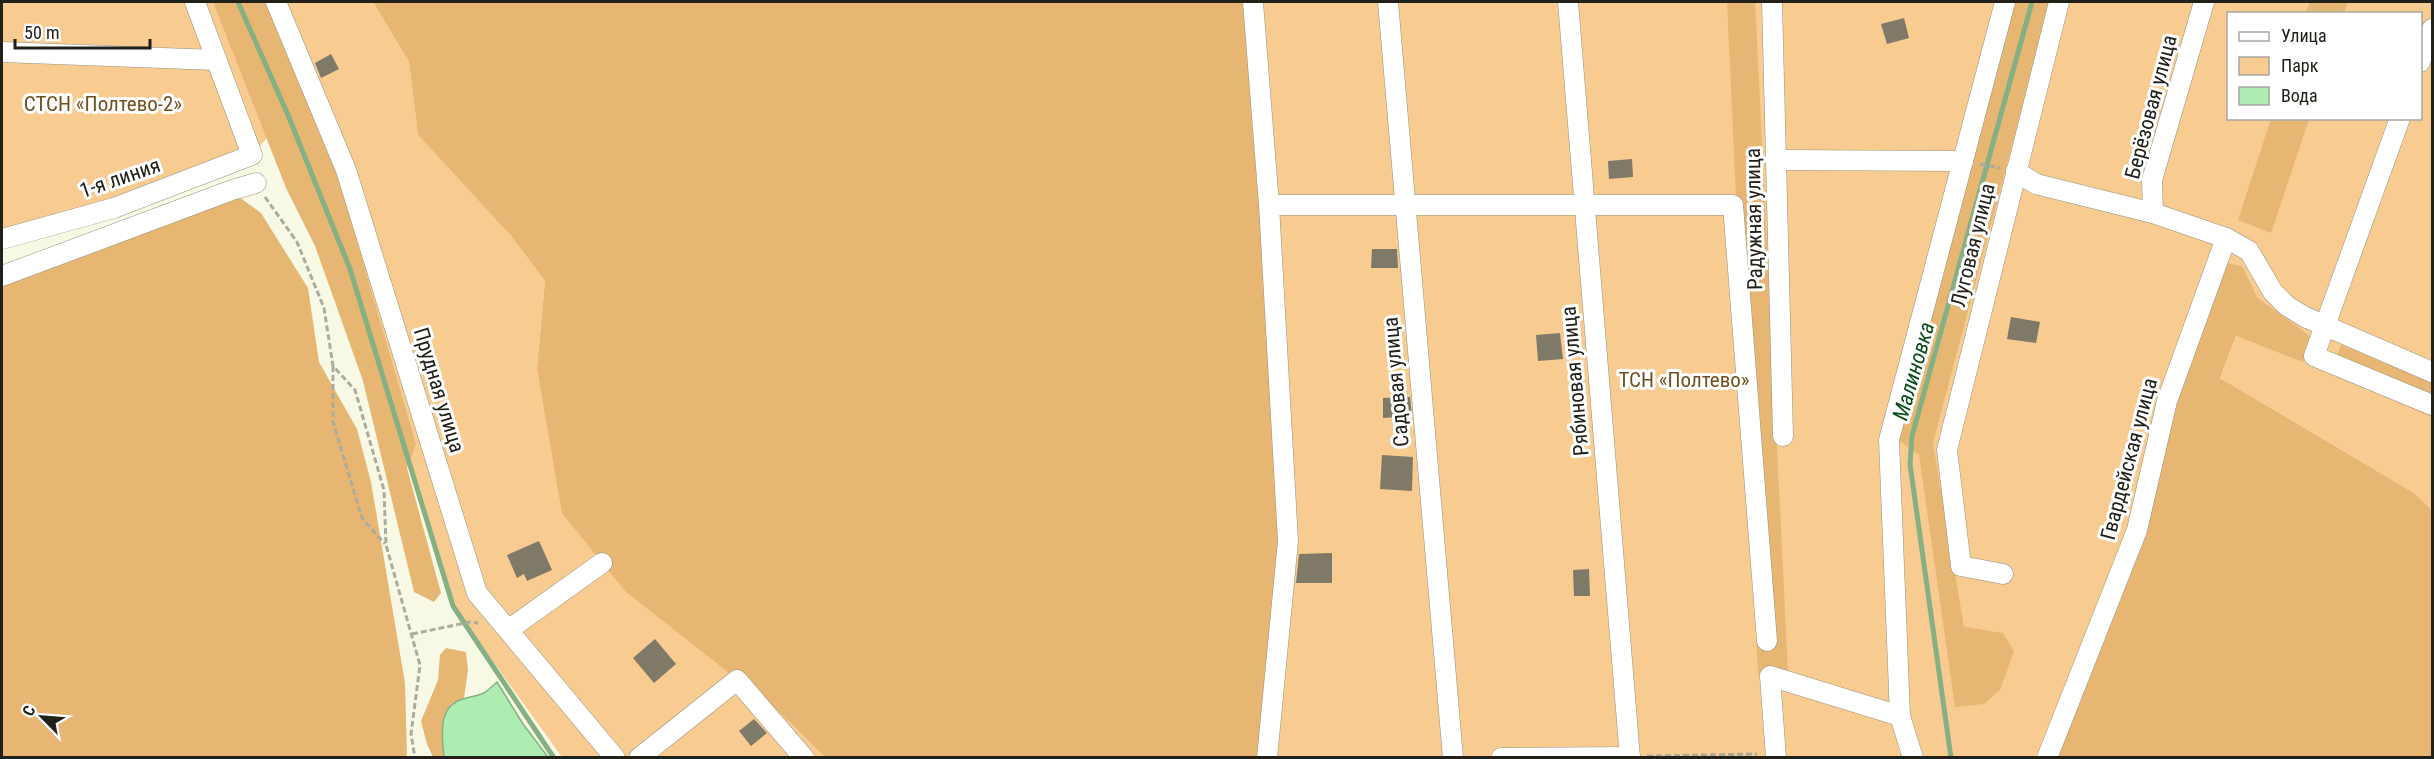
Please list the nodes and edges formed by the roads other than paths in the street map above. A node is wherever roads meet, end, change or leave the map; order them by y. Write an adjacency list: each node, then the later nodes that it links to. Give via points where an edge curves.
1 (195, 2): 13 (street)
2 (276, 2): 32 (street, Прудная улица, via 346,170 477,593)
3 (1253, 2): 19 (street)
4 (1388, 2): 20 (street, Садовая улица)
5 (1568, 2): 21 (street, Рябиновая улица)
6 (1772, 2): 15 (street, Радужная улица)
7 (2005, 2): 16 (street)
8 (2059, 2): 17 (street, Луговая улица)
9 (2204, 2): 22 (street, Берёзовая улица, via 2152,180)
10 (2433, 29): 12 (street)
11 (2, 52): 13 (street)
12 (2422, 59)
13 (216, 60): 24 (street, 1-я линия, via 252,155 114,208)
14 (2399, 120): 26 (street)
15 (1776, 160): 16 (street); 29 (street, Радужная улица)
16 (1963, 161): 34 (street, via 1888,440)
17 (2016, 171): 22 (street, via 2036,184); 31 (street, Луговая улица, via 1947,450 1961,566)
18 (256, 183): 25 (street)
19 (1269, 205): 20 (street); 40 (street, via 1288,541)
20 (1405, 205): 21 (street); 41 (street, Садовая улица)
21 (1584, 205): 33 (street, via 1733,205); 36 (street, Рябиновая улица)
22 (2153, 213): 23 (street)
23 (2226, 238): 26 (street, via 2249,251 2273,292 2287,306); 44 (street, Гвардейская улица, via 2167,400 2137,530)
24 (2, 239)
25 (2, 276)
26 (2324, 327): 27 (street); 28 (street, via 2314,356)
27 (2433, 372)
28 (2433, 405)
29 (1783, 436)
30 (602, 563): 32 (street)
31 (2003, 574)
32 (508, 630): 37 (street, Прудная улица)
33 (1767, 640)
34 (1900, 716): 35 (street, via 1770,676); 43 (street)
35 (1776, 756)
36 (1630, 757): 42 (street)
37 (615, 758)
38 (639, 758): 39 (street, via 737,680)
39 (804, 758)
40 (1266, 758)
41 (1453, 758)
42 (1501, 758)
43 (1913, 758)
44 (2047, 758)

